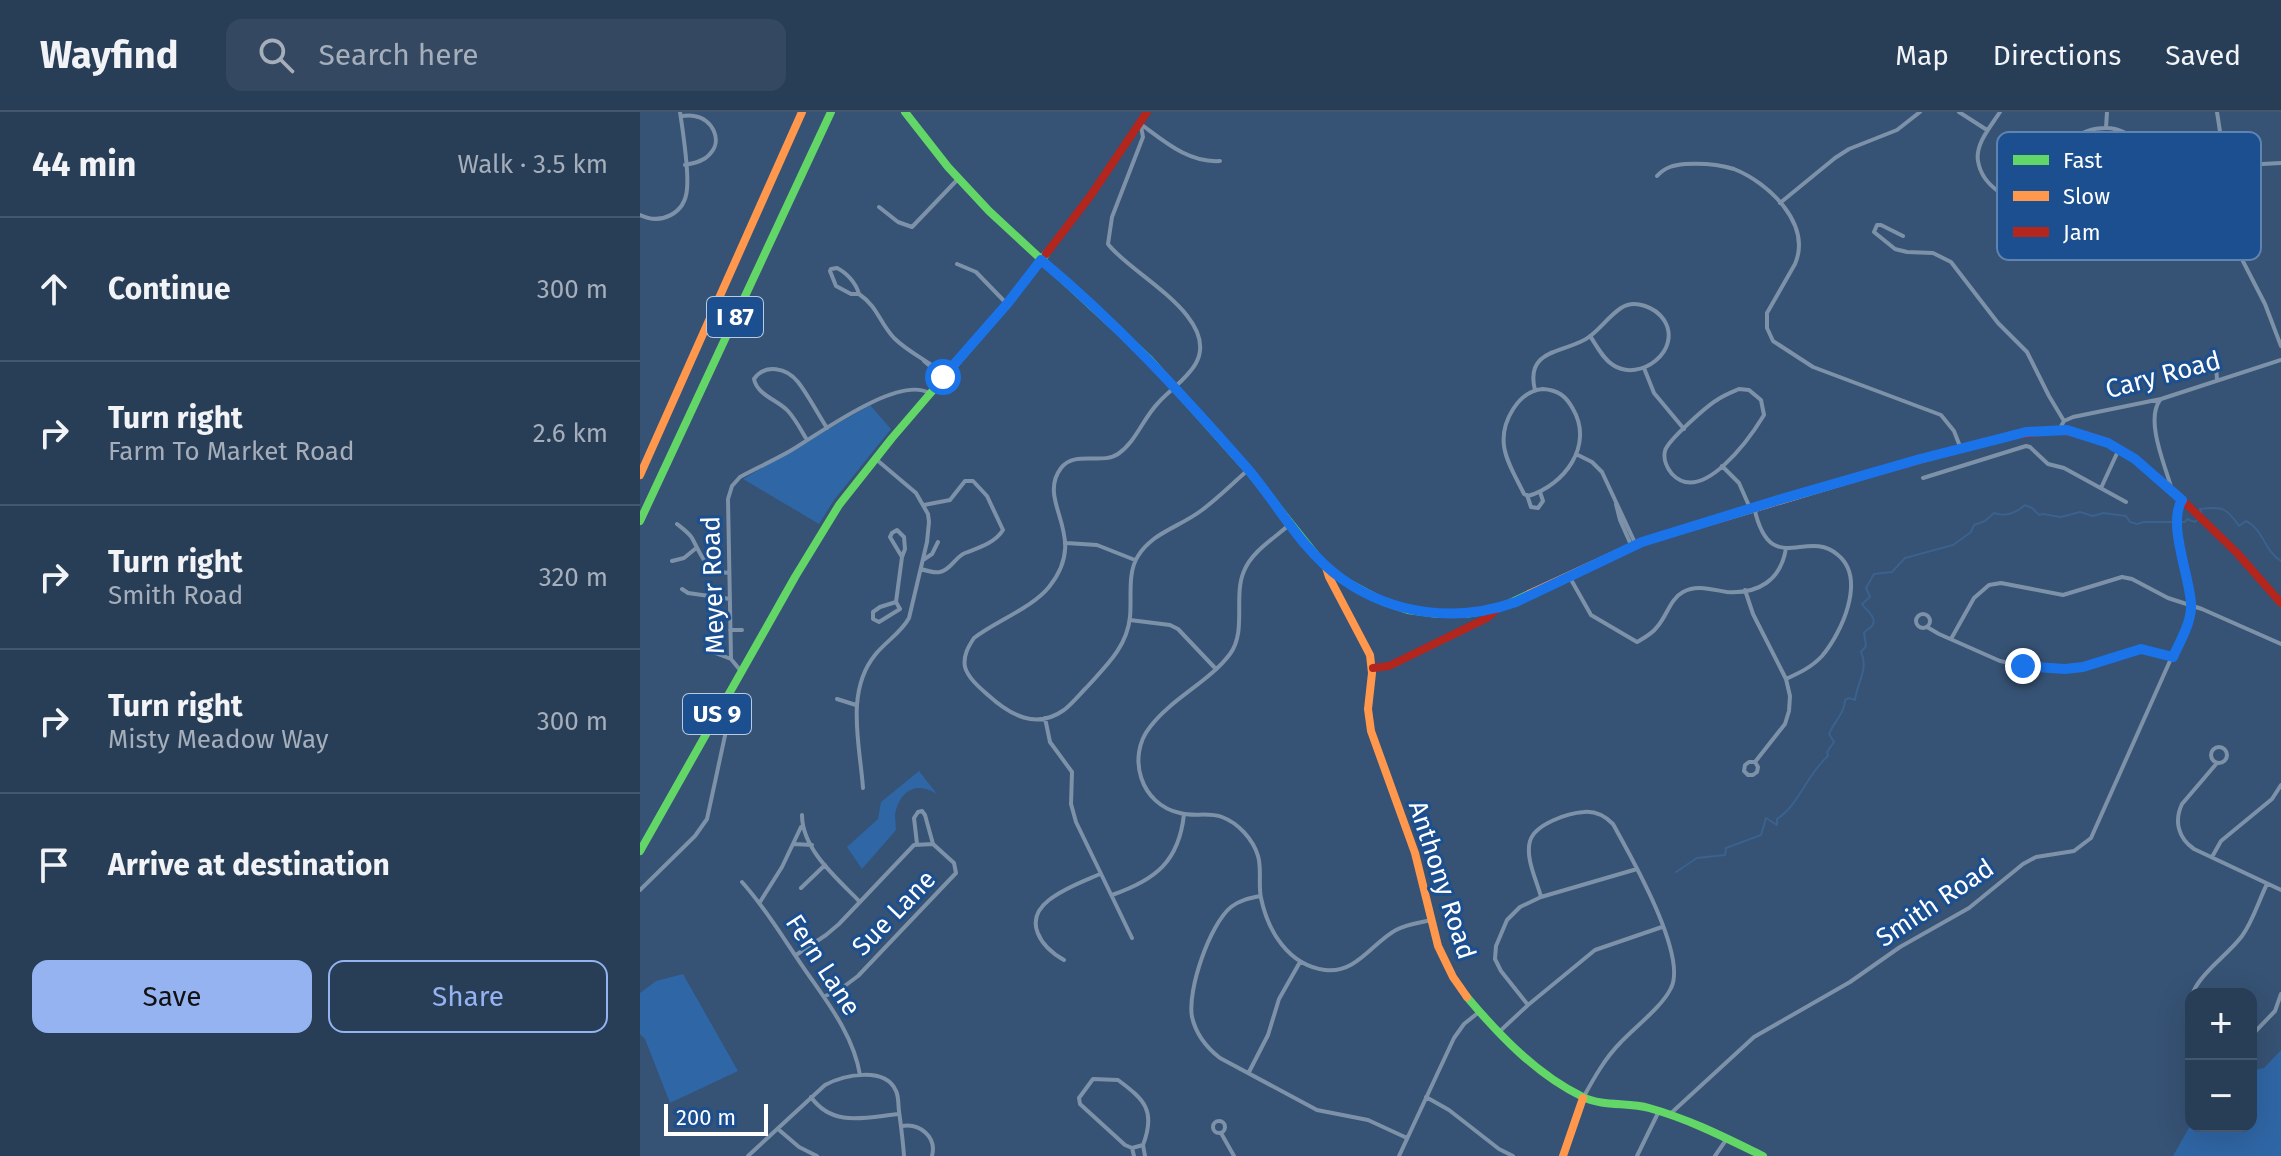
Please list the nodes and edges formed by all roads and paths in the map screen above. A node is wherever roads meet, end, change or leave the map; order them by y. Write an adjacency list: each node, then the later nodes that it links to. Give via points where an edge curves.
1 (802, 112): 55 (main road, I 87)
2 (831, 112): 65 (main road, I 87)
3 (905, 112): 22 (main road)
4 (1147, 112): 11 (main road, US 9)
5 (1920, 112): 24 (street, via 1897,130 1842,153)
6 (1959, 112): 13 (street)
7 (2000, 112): 13 (street)
8 (2107, 112): 12 (street)
9 (2217, 112): 16 (street)
10 (680, 114): 20 (street); 20 (street, via 703,119 716,135 708,157)
11 (1140, 124): 17 (street, via 1185,154); 28 (main road, US 9); 40 (street, via 1142,141 1108,241 1118,256 1167,293 1193,325 1199,356)
12 (2106, 128): 14 (street); 15 (street)
13 (1988, 130): 23 (street, via 1978,163)
14 (2087, 132)
15 (2123, 132)
16 (2220, 132)
17 (1220, 161)
18 (2281, 163): 19 (street)
19 (2261, 164)
20 (685, 165): 26 (street, via 687,189 675,213 662,219)
21 (1657, 176): 24 (street, via 1680,165 1721,166 1754,180)
22 (958, 179): 25 (street, via 912,227); 28 (main road)
23 (1997, 189)
24 (1780, 203): 49 (street, via 1795,223 1800,247 1767,313 1773,341 1813,367 1941,415)
25 (879, 207)
26 (640, 215)
27 (1903, 236): 44 (street, via 1881,225 1874,232 1895,249 1933,253 1951,262 2027,352)
28 (1041, 260): 32 (main road, US 9); 40 (main road)
29 (2242, 260): 34 (street)
30 (957, 264): 32 (street, via 976,272)
31 (859, 294): 31 (street, via 842,271 831,269 838,289); 38 (street, via 893,337)
32 (1007, 304): 38 (main road, US 9)
33 (1590, 336): 36 (street, via 1614,367); 36 (street, via 1621,308 1648,306 1668,331 1658,360); 41 (street, via 1542,358 1534,371)
34 (2281, 346)
35 (2281, 360): 39 (street, Cary Road)
36 (1644, 367): 46 (street, via 1654,393)
37 (2216, 368): 39 (street)
38 (944, 376): 42 (main road, US 9)
39 (2217, 379): 43 (street, Cary Road)
40 (1175, 387): 54 (main road); 69 (street, via 1147,414 1120,453 1076,459 1061,468 1053,493)
41 (1535, 390): 51 (street, via 1557,392 1570,403 1582,431); 60 (street, via 1518,401 1504,436 1506,455)
42 (929, 393): 45 (street, Meyer Road, via 916,388 901,392); 52 (main road, US 9)
43 (2161, 399): 44 (street, Cary Road); 58 (street, via 2154,421)
44 (2064, 421): 47 (street)
45 (827, 428): 48 (street, Meyer Road); 48 (street, via 797,380 774,368 761,371 754,379 757,389 788,411)
46 (1684, 429): 53 (street, via 1665,451 1671,472 1694,483); 53 (street, via 1715,400 1739,389 1761,400 1764,415)
47 (2059, 430): 49 (main road, via 2026,432); 50 (main road)
48 (807, 440): 79 (street, Meyer Road, via 732,486)
49 (1961, 449): 64 (main road)
50 (2119, 449): 57 (street); 58 (main road)
51 (1576, 454): 59 (street, via 1561,478); 70 (street, via 1602,472)
52 (875, 459): 63 (street); 99 (main road, US 9, via 839,505)
53 (1722, 466): 64 (street)
54 (1248, 470): 67 (main road); 75 (street, via 1200,512 1149,542)
55 (640, 475)
56 (1923, 478): 57 (street, via 2026,446 2048,464)
57 (2101, 488): 62 (street)
58 (2172, 490): 61 (main road)
59 (1540, 492): 60 (street); 60 (street, via 1543,501 1538,508 1531,507)
60 (1527, 495)
61 (2182, 500): 85 (main road); 86 (street, Smith Road, via 2176,511)
62 (2126, 502)
63 (924, 505): 74 (street, via 929,522); 78 (street, via 950,500 965,481 973,481 987,496 1003,532 942,572)
64 (1752, 508): 70 (main road); 71 (street, via 1763,536)
65 (640, 521)
66 (677, 524): 72 (street, via 690,535)
67 (1290, 524): 77 (main road); 97 (street, via 1244,569 1236,642)
68 (938, 542): 74 (street)
69 (1066, 543): 75 (street, via 1097,545); 104 (street, via 1064,563 1046,591 974,638 965,660 972,679 1004,710 1025,720)
70 (1634, 546): 80 (main road)
71 (1786, 548): 82 (street, via 1777,575); 100 (street, via 1833,551 1845,563 1850,585 1846,613 1824,653)
72 (695, 549): 76 (street); 79 (street, via 712,569)
73 (902, 557): 73 (street, via 904,537 897,530 890,537); 84 (street)
74 (923, 560): 78 (street)
75 (1135, 560): 88 (street)
76 (672, 561)
77 (1326, 567): 87 (main road, via 1370,596 1408,610 1451,614); 98 (main road, Anthony Road)
78 (921, 569): 102 (street, via 909,618 864,672)
79 (729, 573): 83 (street, Meyer Road)
80 (1569, 576): 82 (street, via 1593,617 1636,642 1657,628 1683,592); 87 (main road)
81 (682, 589): 83 (street)
82 (1745, 590): 100 (street)
83 (730, 599): 90 (street, Meyer Road)
84 (896, 602): 84 (street, via 876,609 873,619 879,622 900,609)
85 (2281, 603)
86 (2191, 606): 92 (street, via 2122,577 2063,595 1995,584 1974,598); 93 (street); 95 (street, Smith Road)
87 (1497, 609): 98 (main road, via 1389,666)
88 (1130, 620): 97 (street, via 1178,629); 104 (street, via 1112,660 1068,707)
89 (1927, 627): 92 (street)
90 (730, 630): 91 (street); 96 (street, Meyer Road)
91 (742, 630)
92 (1951, 639): 95 (street, via 2000,661 2034,668 2083,667 2141,649)
93 (2281, 644)
94 (710, 651): 96 (street)
95 (2173, 657): 151 (street, Smith Road, via 2091,838 2074,851 2023,864 1969,908 1754,1037)
96 (731, 659): 99 (street, Meyer Road)
97 (1215, 668): 109 (street, via 1154,722 1138,752 1146,789 1161,805)
98 (1373, 668): 131 (main road, Anthony Road, via 1370,728 1415,853)
99 (742, 672): 103 (main road, US 9)
100 (1786, 679): 105 (street, via 1787,717)
101 (837, 699): 102 (street)
102 (856, 705): 108 (street)
103 (717, 715): 116 (main road, US 9); 124 (street, via 726,731 707,819)
104 (1045, 718): 120 (street, via 1050,742 1072,772 1072,812)
105 (1755, 762)
106 (2217, 763): 106 (street, via 2228,755 2222,747 2211,753); 117 (street, via 2182,804 2178,817 2189,845)
107 (2281, 785): 117 (street, via 2272,799 2225,837)
108 (863, 788)
109 (1184, 814): 126 (street, via 1168,863); 127 (street, via 1219,815 1243,831 1258,856)
110 (802, 815): 111 (street)
111 (802, 825): 112 (street); 115 (street)
112 (794, 844): 115 (street); 129 (street)
113 (917, 844): 114 (street); 114 (street, Sue Lane, via 914,818 922,811); 130 (street)
114 (933, 844): 139 (street, Sue Lane, via 954,863 954,876 858,976)
115 (812, 845): 118 (street)
116 (640, 851)
117 (2212, 857): 122 (street)
118 (825, 865): 123 (street); 130 (street)
119 (1637, 869): 128 (street); 128 (street, via 1610,820 1583,812 1542,824 1533,835 1529,851); 132 (street)
120 (1100, 874): 126 (street); 135 (street, via 1047,901 1037,918 1041,942)
121 (742, 882): 129 (street, Fern Lane)
122 (2267, 884): 125 (street); 137 (street, via 2242,935)
123 (801, 888)
124 (640, 890)
125 (2281, 890)
126 (1112, 895): 133 (street)
127 (1260, 896): 136 (street, via 1276,935); 144 (street, via 1226,912 1207,945 1191,1002 1193,1021 1211,1050)
128 (1541, 897): 140 (street, via 1507,920 1496,946 1501,971)
129 (760, 902): 134 (street, Fern Lane)
130 (860, 902): 134 (street)
131 (1432, 920): 136 (street, via 1394,931 1339,970); 141 (main road, Anthony Road, via 1451,976)
132 (1663, 926): 140 (street, via 1595,950); 148 (street, via 1674,967 1671,988 1618,1044)
133 (1132, 938)
134 (796, 955): 139 (street, Fern Lane)
135 (1064, 960)
136 (1300, 962): 144 (street)
137 (2195, 988)
138 (2281, 994): 142 (street, via 2275,1011)
139 (825, 996): 145 (street, Fern Lane, via 853,1047)
140 (1528, 1005): 143 (street)
141 (1479, 1012): 143 (main road, Anthony Road); 147 (street, via 1454,1038)
142 (2257, 1030)
143 (1499, 1032): 148 (main road, Anthony Road)
144 (1249, 1073): 155 (street, via 1317,1110 1368,1120)
145 (860, 1075): 146 (street, via 829,1082); 150 (street, via 876,1076 893,1087)
146 (811, 1097): 150 (street, via 832,1117); 153 (street)
147 (1426, 1097): 155 (street); 167 (street)
148 (1583, 1098): 149 (main road); 168 (main road)
149 (1659, 1111): 151 (main road); 169 (street)
150 (899, 1114): 152 (street)
151 (1669, 1115): 156 (main road)
152 (902, 1126): 161 (street); 162 (street, via 913,1125 928,1135)
153 (778, 1129): 159 (street); 160 (street)
154 (1221, 1133): 165 (street)
155 (1407, 1138): 166 (street)
156 (1726, 1140): 170 (street); 171 (main road)
157 (1143, 1145): 158 (street); 158 (street, via 1149,1115 1145,1105 1118,1080 1093,1079 1080,1104); 164 (street)
158 (1132, 1148): 163 (street)
159 (748, 1156)
160 (817, 1156)
161 (904, 1156)
162 (932, 1156)
163 (1134, 1156)
164 (1145, 1156)
165 (1234, 1156)
166 (1399, 1156)
167 (1513, 1156)
168 (1563, 1156)
169 (1637, 1156)
170 (1715, 1156)
171 (1763, 1156)

